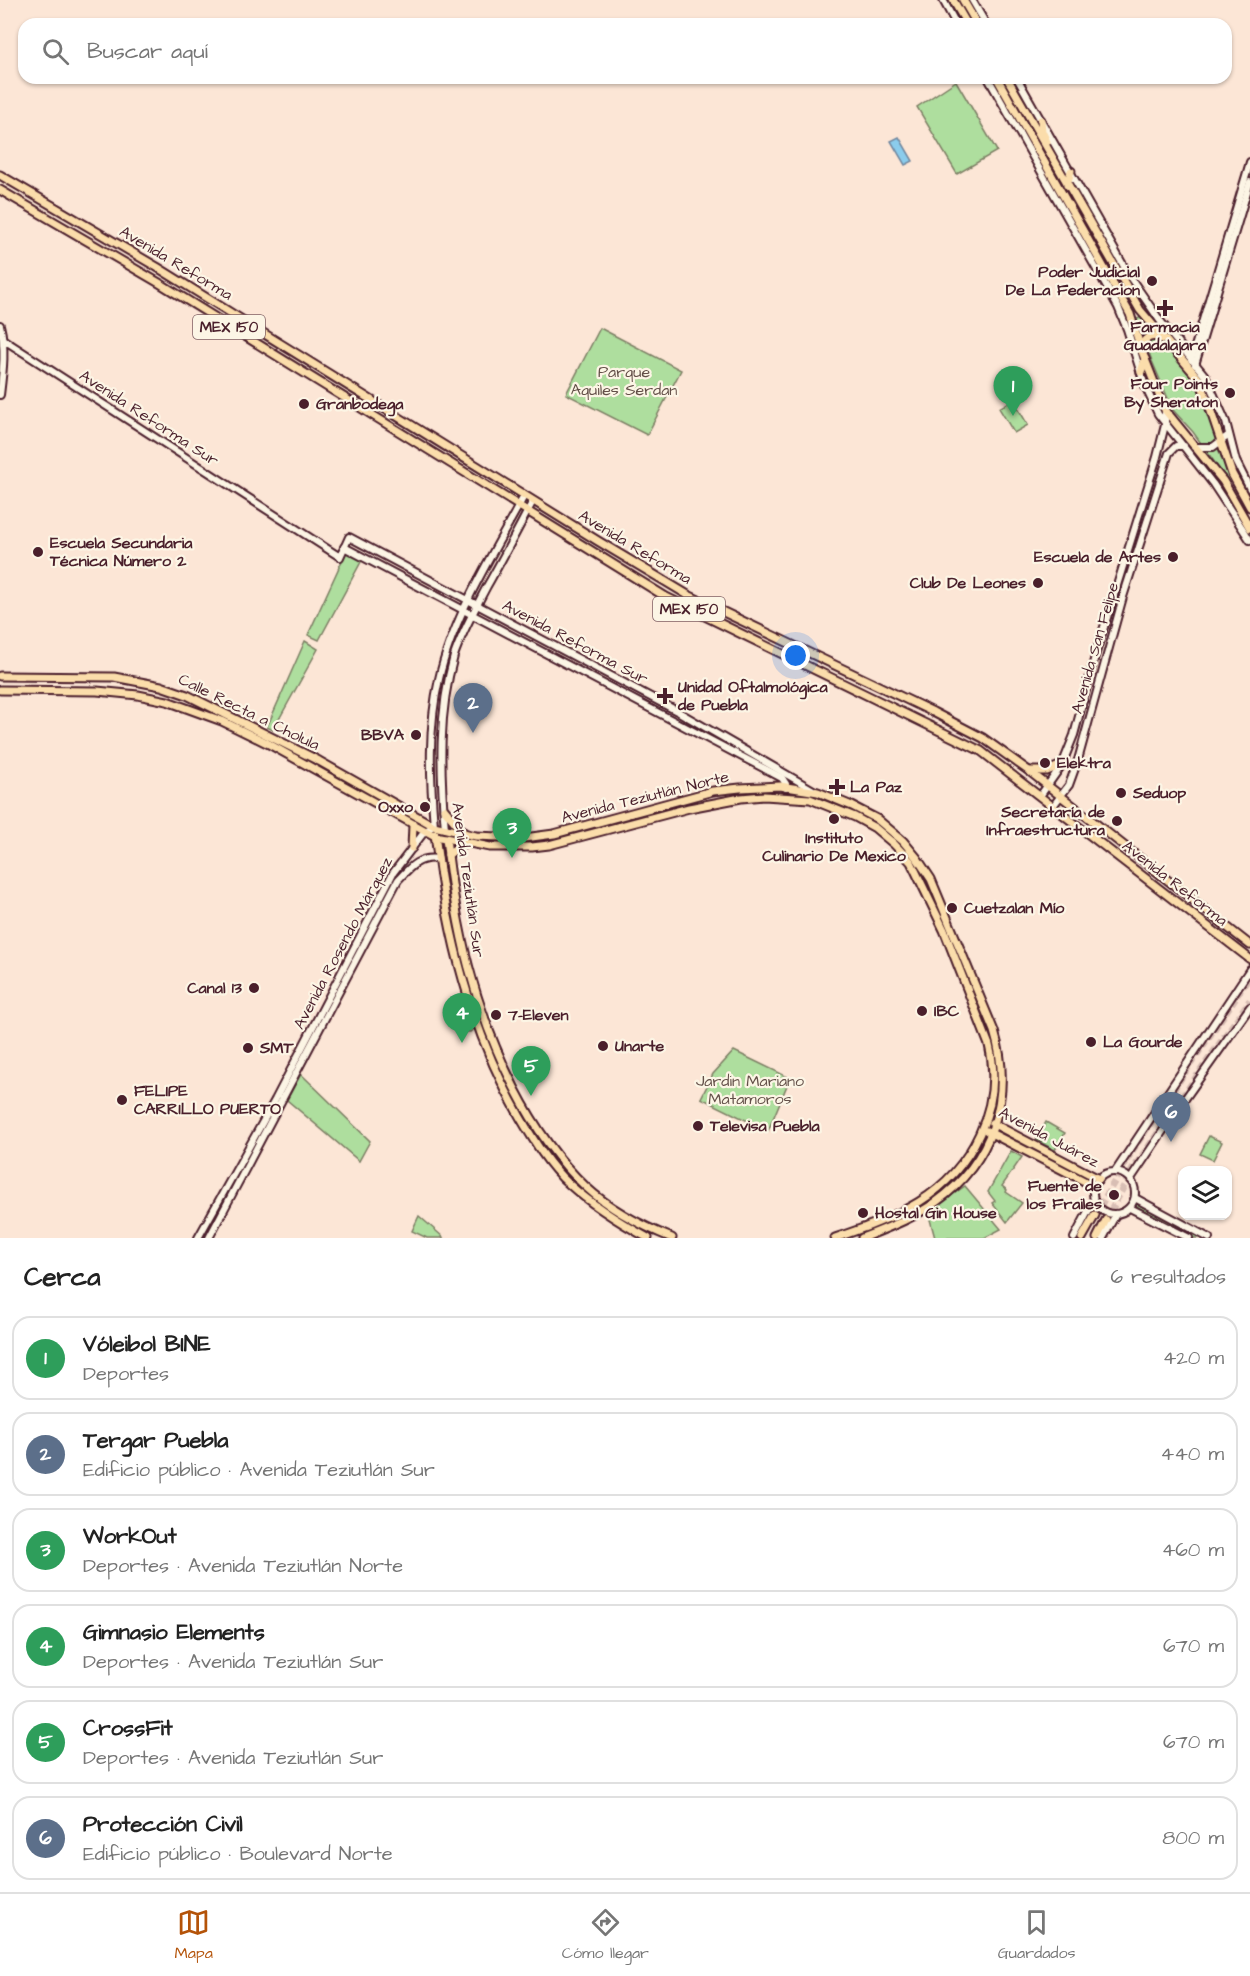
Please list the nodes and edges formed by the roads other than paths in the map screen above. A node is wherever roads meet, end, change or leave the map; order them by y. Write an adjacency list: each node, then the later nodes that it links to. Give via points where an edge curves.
1 (943, 0): 6 (main road)
2 (954, 0): 7 (main road)
3 (963, 0): 5 (main road); 8 (main road)
4 (972, 0): 5 (main road)
5 (976, 8): 9 (main road)
6 (953, 18)
7 (964, 18)
8 (974, 18)
9 (982, 18)
10 (991, 84): 28 (main road, via 1118,307)
11 (1000, 84): 25 (main road, via 1130,314)
12 (1012, 84): 15 (main road)
13 (1020, 84): 14 (main road)
14 (1041, 120): 15 (main road); 17 (main road)
15 (1048, 151): 20 (main road)
16 (1250, 162): 27 (main road)
17 (1071, 171): 20 (main road); 27 (main road, via 1130,277)
18 (0, 175): 39 (main road, Avenida Reforma / MEX 150, via 167,273)
19 (1250, 182): 27 (main road)
20 (1067, 185): 24 (main road, via 1140,310)
21 (0, 190): 41 (main road, Avenida Reforma / MEX 150, via 161,284)
22 (0, 325): 23 (main road)
23 (4, 340): 29 (main road); 46 (main road, Avenida Reforma Sur, via 340,557)
24 (1165, 340): 25 (main road, via 1149,337); 27 (main road)
25 (1141, 350): 26 (main road)
26 (1145, 359): 28 (main road); 30 (main road)
27 (1192, 365): 32 (main road, via 1206,377); 33 (main road)
28 (1140, 372): 31 (main road, via 1151,402)
29 (0, 394)
30 (1165, 410): 31 (main road, Avenida San Felipe); 35 (main road)
31 (1165, 424): 34 (main road); 36 (main road, Avenida San Felipe)
32 (1228, 435): 33 (main road); 38 (main road)
33 (1222, 441): 35 (main road, via 1212,447); 42 (main road, via 1232,474)
34 (1182, 445): 35 (main road); 37 (main road, Avenida San Felipe, via 1169,453); 44 (main road)
35 (1195, 447): 44 (main road, via 1223,481 1244,516)
36 (1149, 485): 37 (main road); 53 (main road, Avenida San Felipe)
37 (1158, 488): 59 (main road, Avenida San Felipe, via 1078,760 1069,785)
38 (1250, 489)
39 (524, 496): 40 (main road, Avenida Reforma / MEX 150); 41 (main road, Avenida Teziutlán Sur)
40 (533, 501): 43 (main road, Avenida Teziutlán Sur); 54 (main road, Avenida Reforma / MEX 150, via 688,595 960,726)
41 (518, 507): 43 (main road, Avenida Reforma / MEX 150); 47 (main road, Avenida Teziutlán Sur)
42 (1250, 507)
43 (527, 512): 48 (main road, Avenida Teziutlán Sur); 58 (main road, Avenida Reforma / MEX 150, via 721,626 981,751)
44 (1246, 528): 45 (main road)
45 (1250, 540)
46 (344, 547): 47 (main road, Avenida Reforma Sur, via 349,537); 49 (main road, Avenida Reforma Sur)
47 (469, 600): 48 (main road, Avenida Reforma Sur); 49 (main road, Avenida Teziutlán Sur)
48 (477, 605): 50 (main road, Avenida Teziutlán Sur); 57 (main road, Avenida Reforma Sur, via 677,711)
49 (464, 610): 50 (main road, Avenida Reforma Sur); 63 (main road, Avenida Teziutlán Sur, via 445,655 434,706)
50 (472, 615): 56 (main road, Avenida Reforma Sur, via 782,778); 61 (main road, Avenida Teziutlán Sur, via 455,655 443,711)
51 (0, 676): 63 (main road, Calle Recta a Cholula, via 114,677 161,686 310,756)
52 (0, 690): 62 (main road, Calle Recta a Cholula, via 112,692 195,710 267,743)
53 (1062, 765): 54 (main road, via 1047,771); 55 (main road, Avenida San Felipe)
54 (1029, 771): 55 (main road, Avenida Reforma / MEX 150)
55 (1047, 786): 58 (main road, Avenida San Felipe); 59 (main road, Avenida Reforma / MEX 150)
56 (786, 788): 57 (main road, Avenida Teziutlán Norte); 66 (main road, Avenida Teziutlán Norte, via 713,791 537,837)
57 (818, 792): 80 (main road, Avenida Teziutlán Norte, via 877,819 903,841 931,879 998,1043 1002,1087)
58 (1040, 796): 60 (main road, Avenida Reforma / MEX 150)
59 (1060, 796): 60 (main road, Avenida San Felipe); 71 (main road, Avenida Reforma / MEX 150)
60 (1053, 806): 74 (main road, Avenida Reforma / MEX 150)
61 (444, 809): 64 (main road, Avenida Teziutlán Sur); 66 (main road)
62 (413, 825): 65 (main road, Calle Recta a Cholula); 70 (main road)
63 (434, 826): 64 (main road, Avenida Teziutlán Norte); 65 (main road, Avenida Rosendo Márquez); 67 (main road, Avenida Teziutlán Sur)
64 (445, 829): 66 (main road, Avenida Teziutlán Norte); 68 (main road, Avenida Teziutlán Sur)
65 (425, 831): 67 (main road, Calle Recta a Cholula); 70 (main road, Avenida Rosendo Márquez)
66 (464, 833)
67 (435, 836): 68 (main road, Avenida Teziutlán Norte); 73 (main road, Avenida Teziutlán Sur)
68 (446, 839): 69 (main road, Avenida Teziutlán Norte); 72 (main road, Avenida Teziutlán Sur)
69 (464, 843): 72 (main road); 79 (main road, Avenida Teziutlán Norte, via 506,848 549,845 713,802 764,796 810,799 855,817 875,828 911,862 944,930 993,1062 992,1095)
70 (412, 848): 93 (main road, Avenida Rosendo Márquez, via 393,873)
71 (1129, 849): 74 (main road); 75 (main road, Avenida Reforma / MEX 150)
72 (448, 855): 96 (main road, Avenida Teziutlán Sur, via 476,999 503,1066 536,1127 587,1188 624,1214)
73 (438, 859): 94 (main road, Avenida Rosendo Márquez, via 416,862 398,880); 95 (main road, Avenida Teziutlán Sur, via 459,970 511,1102 567,1183 601,1211)
74 (1121, 859): 76 (main road, Avenida Reforma / MEX 150)
75 (1250, 945)
76 (1250, 958)
77 (1250, 969): 83 (main road)
78 (1250, 1007): 85 (main road)
79 (986, 1119): 80 (main road, Avenida Juárez); 81 (main road)
80 (995, 1124): 82 (main road); 84 (main road, Avenida Juárez)
81 (982, 1128): 82 (main road, Avenida Juárez); 97 (main road, via 962,1164 939,1188 893,1215)
82 (991, 1133): 86 (main road, Avenida Juárez); 98 (main road, via 951,1190 923,1210)
83 (1115, 1172): 84 (main road); 85 (main road)
84 (1099, 1179): 86 (main road)
85 (1130, 1180): 87 (main road)
86 (1094, 1186): 88 (main road)
87 (1135, 1198): 89 (main road); 104 (main road)
88 (1094, 1200): 90 (main road, via 1103,1211); 99 (main road)
89 (1130, 1208): 90 (main road); 103 (main road)
90 (1116, 1214): 102 (main road)
91 (1095, 1215): 100 (main road)
92 (1106, 1220): 101 (main road)
93 (198, 1238)
94 (209, 1238)
95 (648, 1238)
96 (672, 1238)
97 (835, 1238)
98 (862, 1238)
99 (1074, 1238)
100 (1082, 1238)
101 (1097, 1238)
102 (1103, 1238)
103 (1189, 1238)
104 (1209, 1238)

